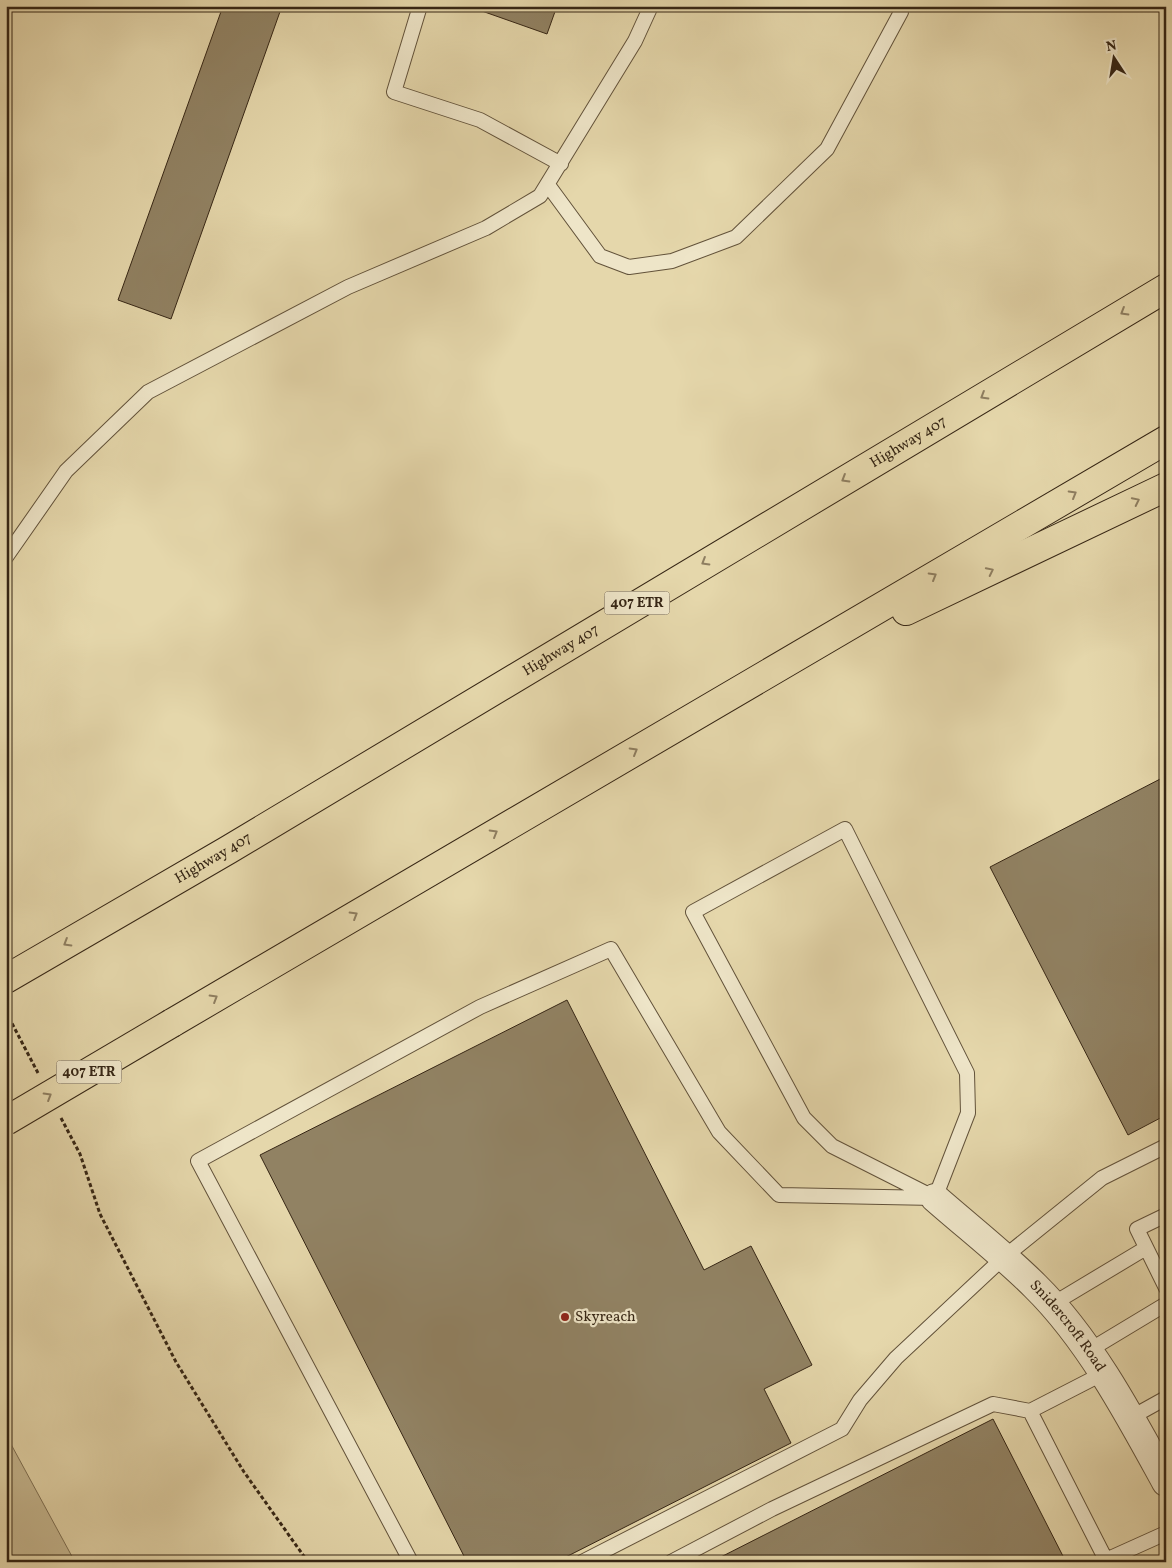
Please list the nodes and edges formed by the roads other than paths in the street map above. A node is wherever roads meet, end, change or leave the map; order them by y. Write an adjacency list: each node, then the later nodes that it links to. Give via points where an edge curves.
1 (420, 6): 4 (lane, via 394,92 480,120)
2 (651, 6): 4 (lane, via 635,41)
3 (900, 12): 5 (lane, via 826,149 736,237 672,262 629,267 600,256)
4 (561, 164): 5 (lane)
5 (548, 185): 9 (lane, via 540,196 486,228 348,287 148,392 66,471)
6 (1166, 288): 11 (highway, Highway 407 / 407 ETR, one-way to 11, via 228,850)
7 (1166, 440): 10 (highway, 407 ETR, one-way to 7)
8 (1166, 487): 10 (highway, one-way to 8)
9 (6, 557)
10 (724, 697): 12 (highway, 407 ETR, one-way to 10, bridge)
11 (6, 979)
12 (6, 1121)
13 (1166, 1146): 17 (lane, via 1102,1178)
14 (935, 1198): 14 (lane, via 968,1113 967,1073 845,829 693,912 804,1118 832,1146); 17 (street, Snidercroft Road); 29 (lane, via 779,1195 719,1132 611,949 480,1007 198,1161)
15 (1166, 1215): 16 (lane, via 1137,1229)
16 (1146, 1248): 18 (lane); 20 (lane)
17 (1003, 1258): 20 (street, Snidercroft Road, via 1036,1286); 30 (lane, via 896,1358 860,1400 842,1429)
18 (1166, 1288)
19 (1166, 1304): 21 (lane)
20 (1052, 1305): 21 (street, Snidercroft Road)
21 (1088, 1351): 22 (street, Snidercroft Road)
22 (1102, 1374): 24 (lane); 25 (street, Snidercroft Road)
23 (1166, 1398): 25 (lane)
24 (1030, 1411): 28 (lane); 31 (lane, via 994,1404 772,1509)
25 (1130, 1418): 26 (street, Snidercroft Road)
26 (1166, 1482)
27 (1166, 1533): 28 (lane)
28 (1105, 1561)
29 (410, 1562)
30 (582, 1562)
31 (671, 1562)

